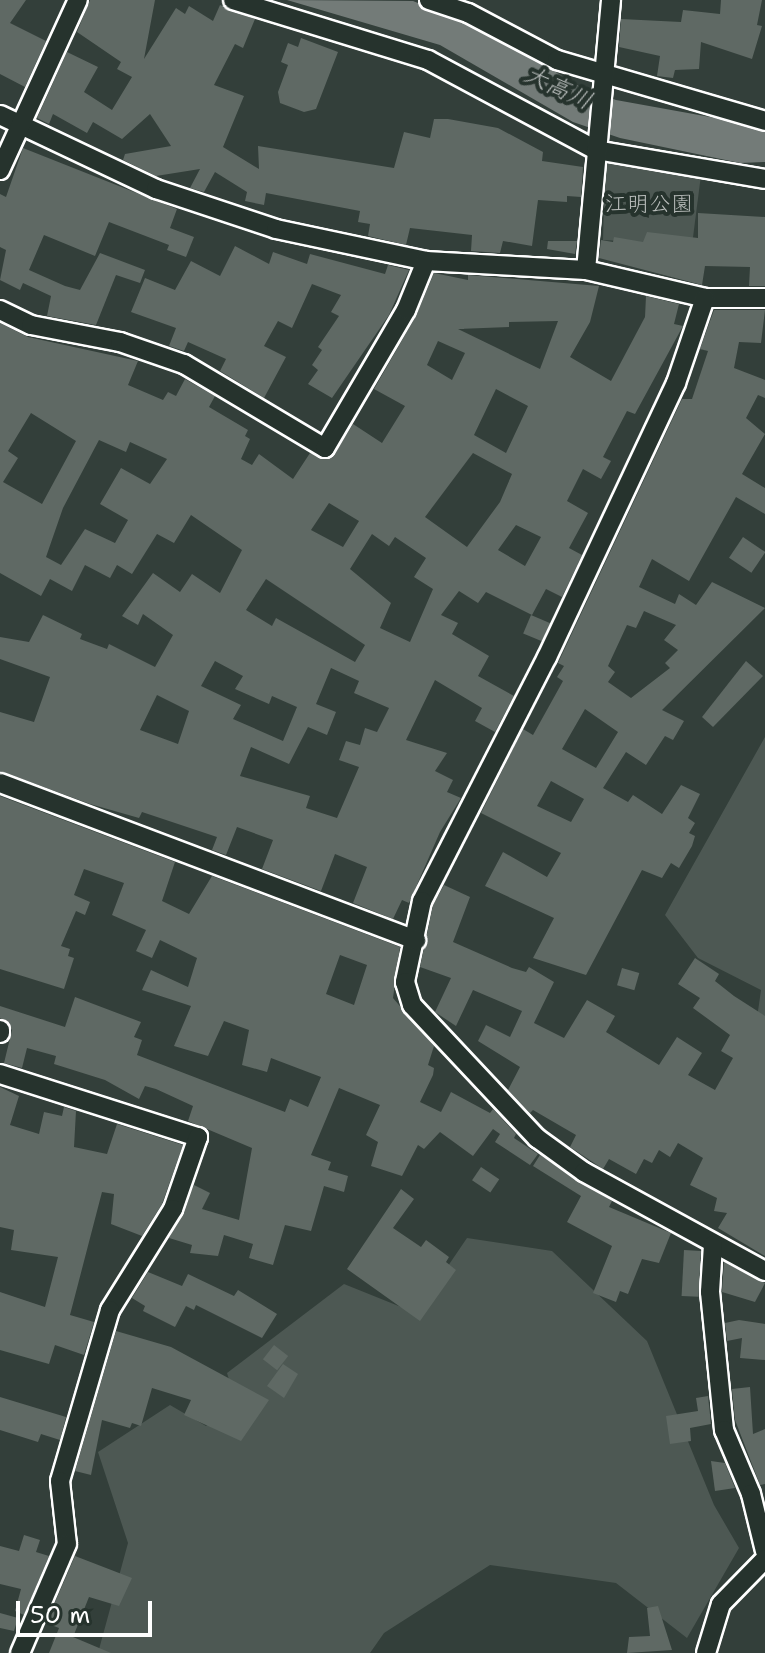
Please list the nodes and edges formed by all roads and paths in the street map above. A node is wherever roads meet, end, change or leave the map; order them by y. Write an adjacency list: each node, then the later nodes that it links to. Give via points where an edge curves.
1 (78, 0): 9 (street)
2 (233, 0): 10 (street, via 428,60)
3 (429, 0): 5 (street)
4 (611, 0): 6 (street)
5 (469, 6): 6 (street)
6 (604, 82): 8 (street); 10 (street)
7 (0, 115): 9 (street)
8 (765, 121)
9 (20, 125): 11 (street); 13 (street, via 156,189 276,229)
10 (597, 144): 12 (street); 14 (street)
11 (0, 170)
12 (765, 179)
13 (426, 261): 14 (street); 17 (street, via 406,310 325,448 184,364 120,342 31,325)
14 (586, 270): 15 (street)
15 (705, 298): 16 (street); 19 (street, via 676,383 547,657 422,901)
16 (765, 298)
17 (0, 310)
18 (0, 783): 19 (street)
19 (416, 940): 21 (street, via 405,982 412,1005 481,1083 509,1104 537,1138 584,1172)
20 (0, 1074): 25 (street, via 198,1137 173,1209 110,1310 60,1481 67,1544)
21 (713, 1245): 22 (street); 23 (street, via 710,1292 724,1430 751,1494)
22 (765, 1271)
23 (765, 1551)
24 (765, 1559): 26 (street, via 721,1604)
25 (20, 1653)
26 (706, 1653)

